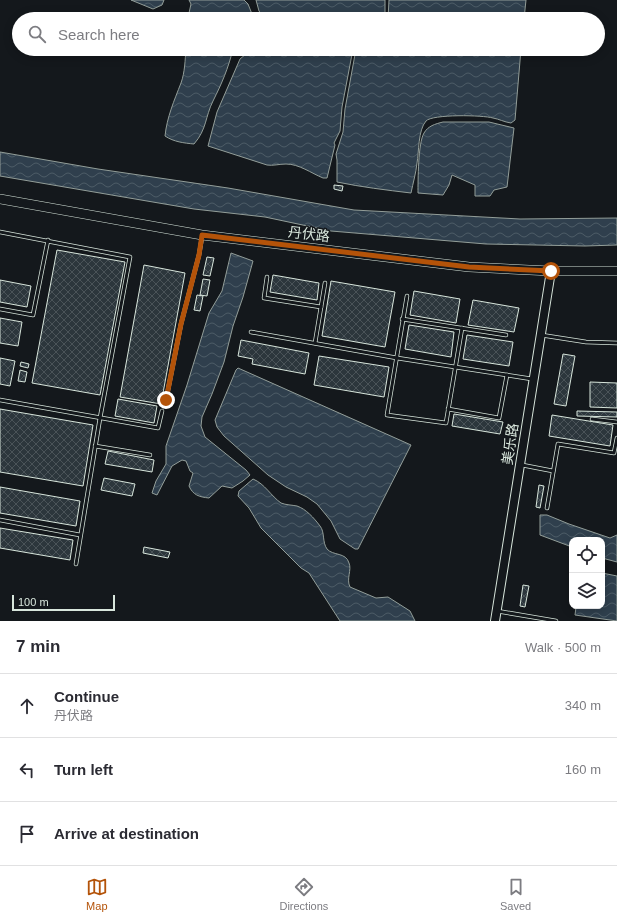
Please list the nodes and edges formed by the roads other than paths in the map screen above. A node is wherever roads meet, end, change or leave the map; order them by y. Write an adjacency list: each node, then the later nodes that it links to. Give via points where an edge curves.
1 (0, 199): 3 (main road, 丹伏路)
2 (0, 232): 4 (lane)
3 (202, 235): 5 (main road, 丹伏路, via 469,267); 24 (lane)
4 (48, 240): 11 (lane, via 33,315); 27 (lane, via 130,257)
5 (551, 271): 6 (main road, 丹伏路); 16 (street, 美乐路)
6 (617, 271)
7 (267, 277): 10 (lane, via 264,298)
8 (326, 283): 10 (lane)
9 (407, 296): 12 (lane)
10 (321, 307): 17 (lane)
11 (0, 309)
12 (402, 319): 13 (lane); 19 (lane)
13 (462, 328): 15 (lane); 20 (lane)
14 (251, 332): 17 (lane)
15 (506, 335)
16 (541, 335): 18 (lane, via 586,342); 22 (street, 美乐路)
17 (315, 343): 19 (lane)
18 (617, 343)
19 (397, 358): 20 (lane); 25 (lane, via 387,415 446,423)
20 (455, 367): 21 (lane); 25 (lane)
21 (507, 375): 22 (lane); 25 (lane, via 499,418)
22 (534, 379): 33 (street, 美乐路)
23 (0, 400): 27 (lane)
24 (166, 400)
25 (448, 409)
26 (162, 411): 27 (lane, via 158,428)
27 (100, 418): 31 (lane)
28 (592, 419): 29 (lane)
29 (617, 422)
30 (617, 438): 34 (lane, via 614,453 558,444)
31 (95, 446): 32 (lane); 37 (lane)
32 (150, 455)
33 (520, 465): 34 (lane); 39 (street, 美乐路)
34 (553, 471): 35 (lane)
35 (547, 508)
36 (0, 520): 37 (lane)
37 (80, 535): 38 (lane)
38 (76, 564)
39 (497, 611): 40 (street, 美乐路); 41 (lane)
40 (495, 621)
41 (556, 621)

